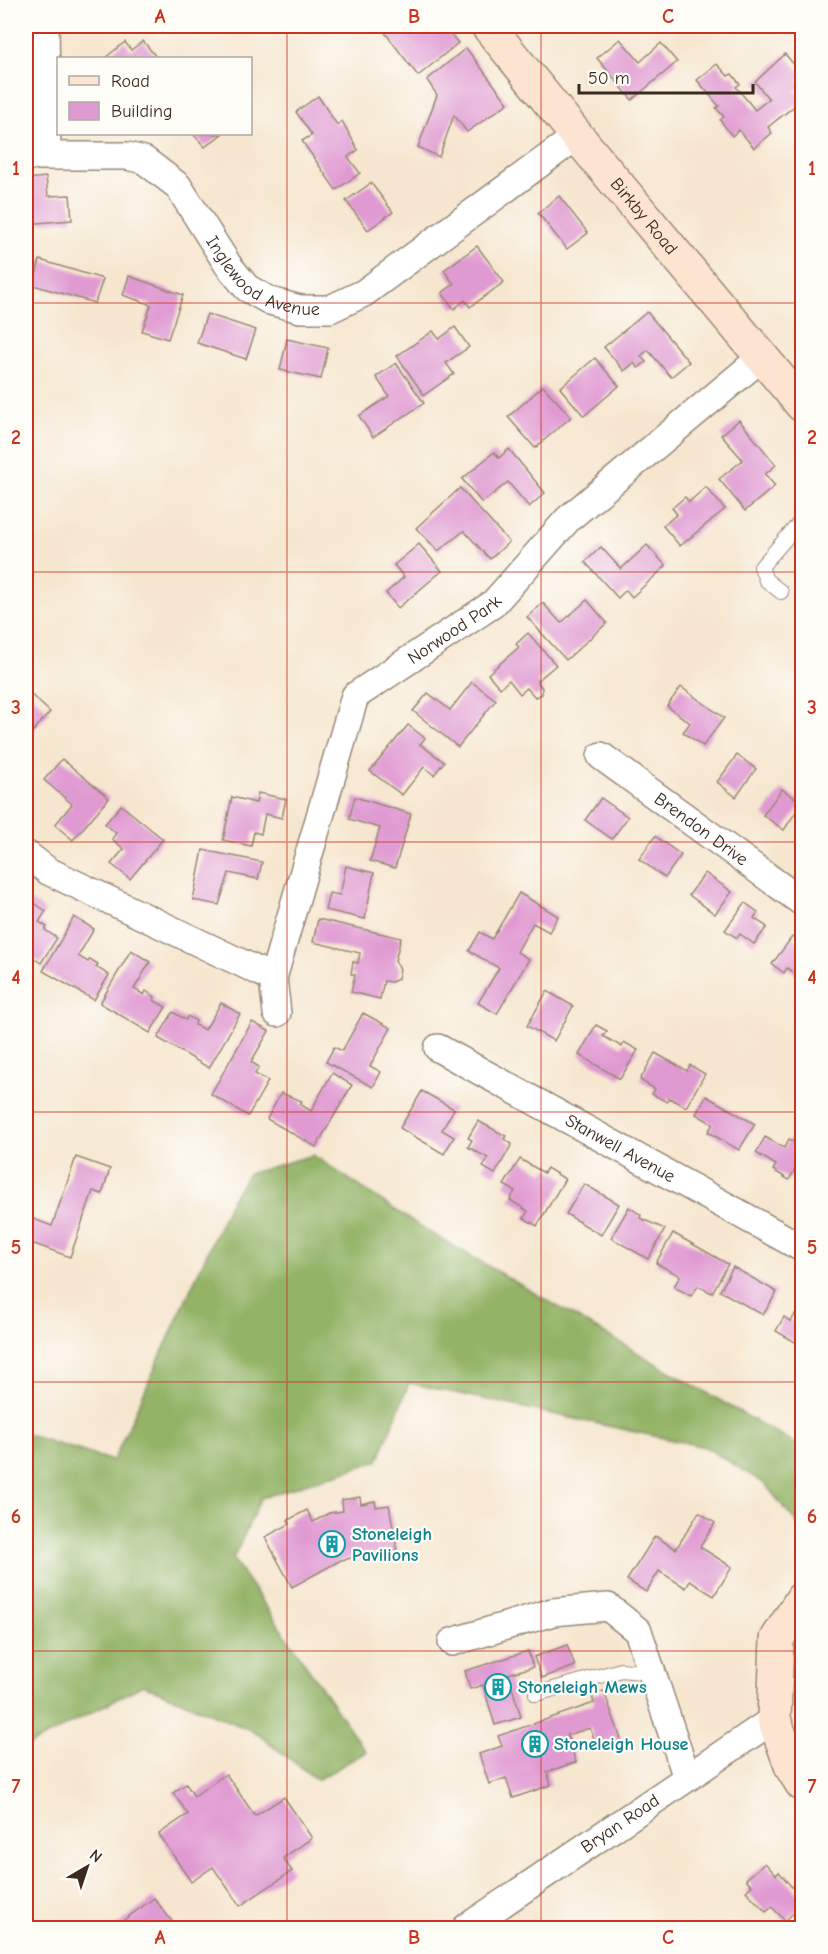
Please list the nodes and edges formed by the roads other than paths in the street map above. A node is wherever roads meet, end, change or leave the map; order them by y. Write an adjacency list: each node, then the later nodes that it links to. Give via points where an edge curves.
1 (45, 26): 4 (street, Inglewood Avenue)
2 (488, 26): 3 (street, Birkby Road)
3 (577, 136): 4 (street, Inglewood Avenue, via 364,293 330,309 300,309 270,301 247,288 178,186 144,160 127,156); 5 (street, Birkby Road)
4 (36, 155)
5 (762, 357): 6 (street, Birkby Road); 12 (street, Norwood Park, via 568,519 493,604 355,696)
6 (802, 405)
7 (802, 520): 8 (lane, via 761,567 766,580)
8 (781, 592)
9 (600, 756): 11 (street, Brendon Drive)
10 (26, 854): 12 (street, via 48,871)
11 (802, 902)
12 (273, 978): 13 (street, Norwood Park)
13 (277, 1012)
14 (438, 1048): 15 (street, Stanwell Avenue)
15 (802, 1248)
16 (802, 1599): 20 (street, via 777,1640)
17 (452, 1642): 18 (street, via 553,1612 608,1607 638,1631)
18 (651, 1672): 19 (lane, via 621,1670); 21 (street)
19 (536, 1694)
20 (774, 1719): 21 (street, Bryan Road); 22 (street)
21 (687, 1778): 23 (street, Bryan Road)
22 (802, 1784)
23 (465, 1929)

